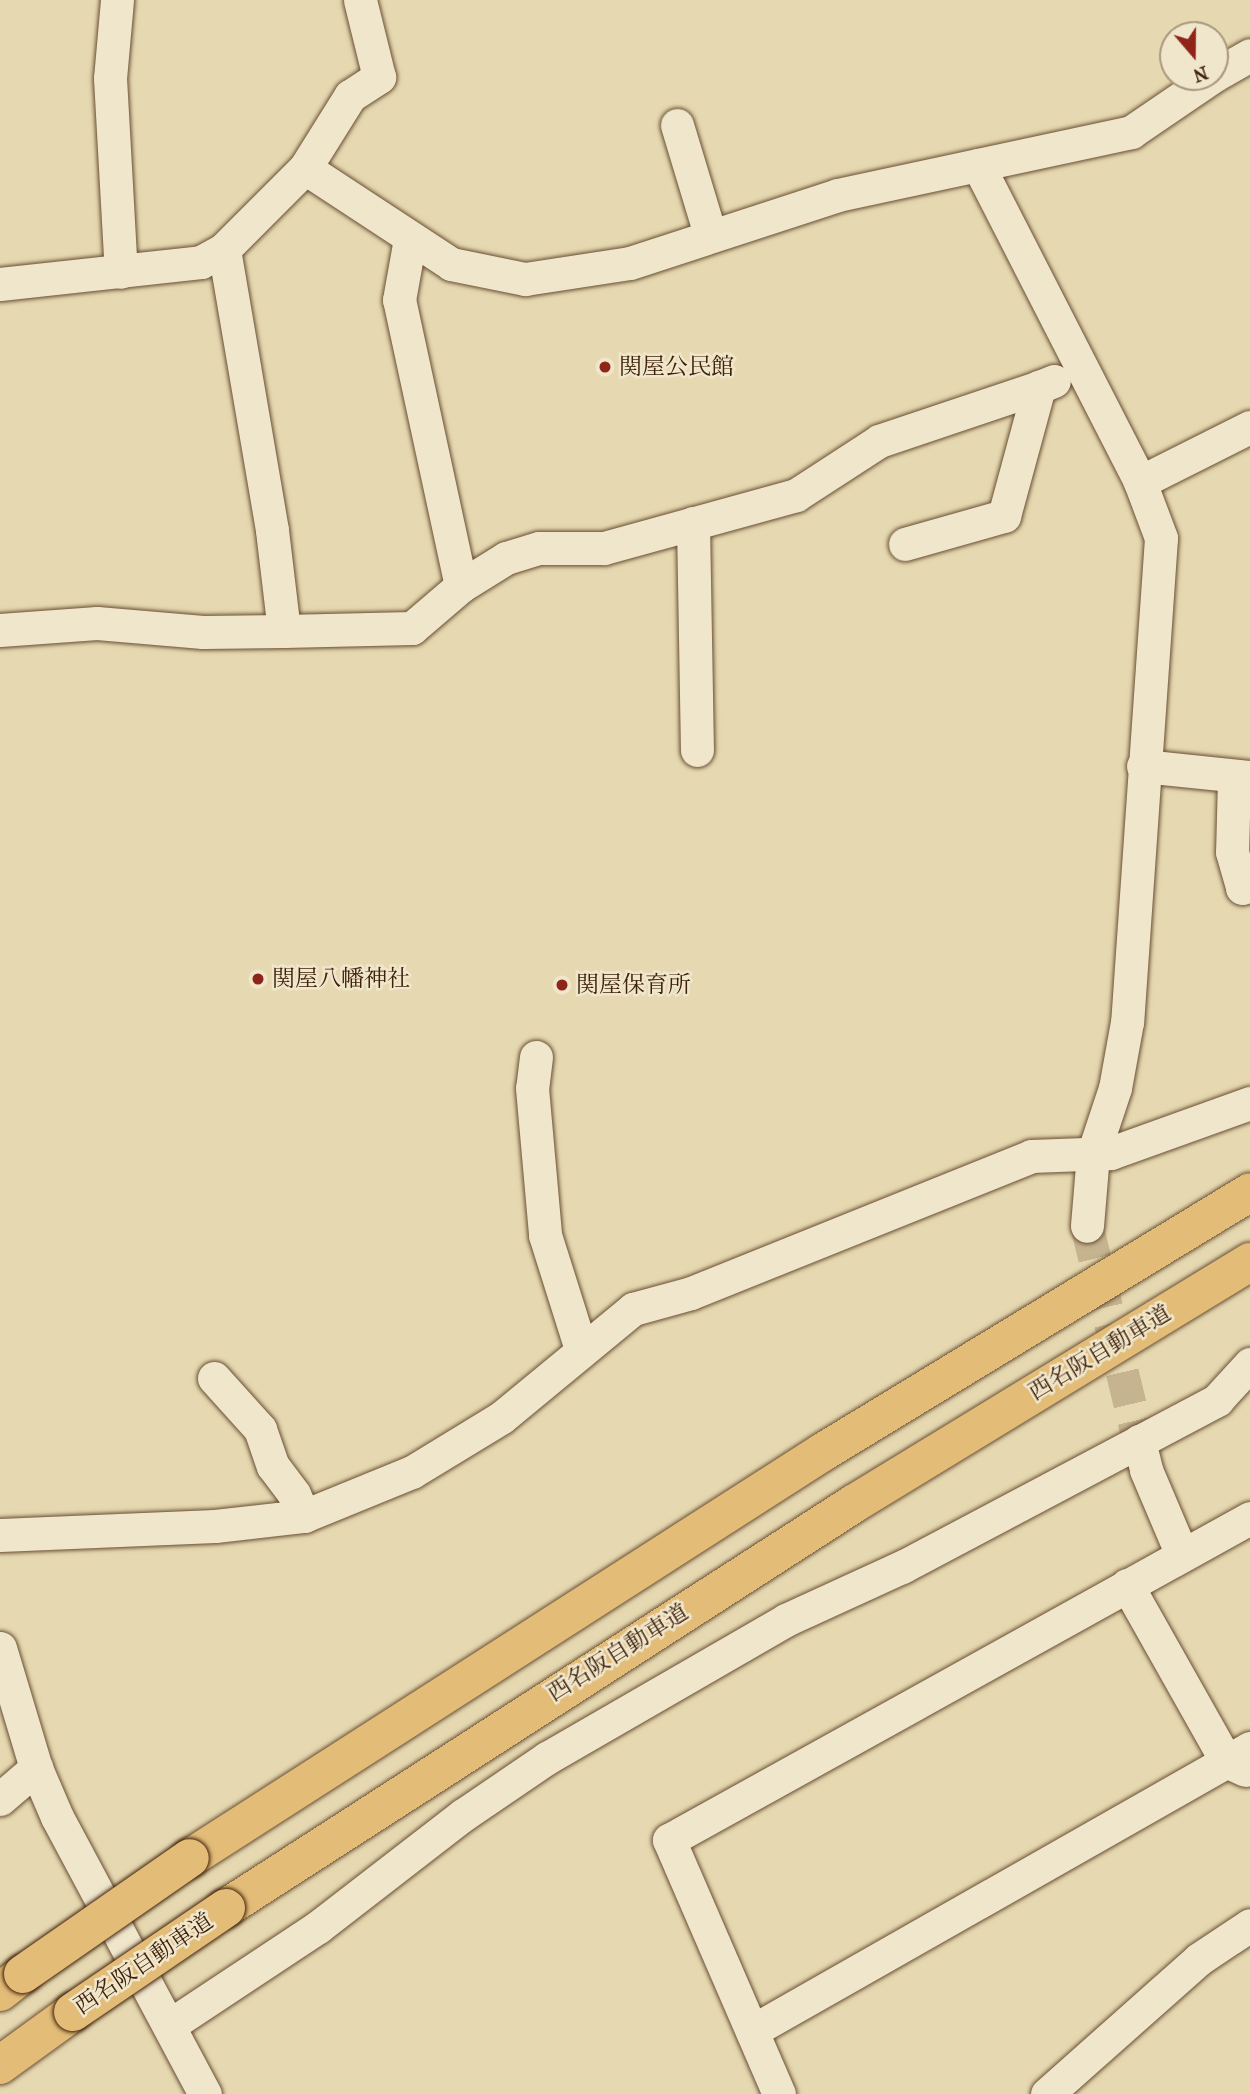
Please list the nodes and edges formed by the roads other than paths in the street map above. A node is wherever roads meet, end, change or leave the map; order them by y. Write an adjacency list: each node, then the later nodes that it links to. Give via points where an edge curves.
1 (117, 0): 12 (street, via 110,78)
2 (360, 0): 8 (street, via 379,77 350,96)
3 (1250, 55): 4 (street)
4 (1229, 67)
5 (1191, 91): 7 (street, via 1131,132)
6 (677, 125): 9 (street)
7 (978, 164): 9 (street, via 838,195); 14 (street)
8 (305, 169): 10 (street); 11 (street)
9 (710, 234): 10 (street, via 630,263 524,279 451,264)
10 (410, 239): 20 (street, via 399,300)
11 (224, 249): 12 (street, via 201,262); 22 (street, via 272,530)
12 (121, 272): 13 (street)
13 (0, 284)
14 (1083, 370): 15 (street); 17 (street)
15 (1039, 387): 18 (street, via 879,441 796,495); 19 (street, via 1004,516)
16 (1250, 427): 17 (street)
17 (1140, 482): 24 (street, via 1161,538)
18 (693, 523): 20 (street, via 604,548 539,548 506,558); 23 (street)
19 (905, 544)
20 (461, 586): 22 (street, via 412,628)
21 (0, 630): 22 (street, via 97,623 203,632)
22 (284, 631)
23 (697, 750)
24 (1143, 766): 25 (street); 29 (street, via 1127,1022 1115,1088)
25 (1242, 777): 26 (street, via 1232,852 1242,888)
26 (1250, 885)
27 (536, 1057): 33 (street, via 532,1088 545,1235)
28 (1250, 1103): 29 (street, via 1111,1153)
29 (1093, 1154): 31 (street); 33 (street, via 1031,1156 691,1293 633,1309)
30 (1250, 1192): 47 (highway, bridge, via 823,1452 190,1858)
31 (1087, 1226)
32 (1250, 1262): 50 (highway, 西名阪自動車道, bridge, via 855,1503 226,1908)
33 (581, 1349): 37 (street, via 502,1418 435,1458)
34 (1250, 1364): 36 (street, via 1217,1400)
35 (214, 1378): 37 (street, via 260,1429 273,1466)
36 (1139, 1441): 40 (street, via 1146,1470); 48 (street, via 902,1567 786,1620 547,1758 463,1815 318,1927)
37 (304, 1516): 39 (street, via 215,1526)
38 (1250, 1518): 40 (street)
39 (0, 1535)
40 (1182, 1555): 41 (street)
41 (1127, 1585): 43 (street); 49 (street, via 670,1840)
42 (0, 1648): 44 (street)
43 (1242, 1760): 49 (street)
44 (36, 1768): 45 (street); 48 (street, via 82,1872)
45 (0, 1799)
46 (1250, 1924): 51 (street, via 1199,1959)
47 (11, 1983)
48 (170, 2025): 52 (street)
49 (752, 2031): 53 (street)
50 (0, 2065)
51 (1058, 2090)
52 (205, 2094)
53 (779, 2094)

